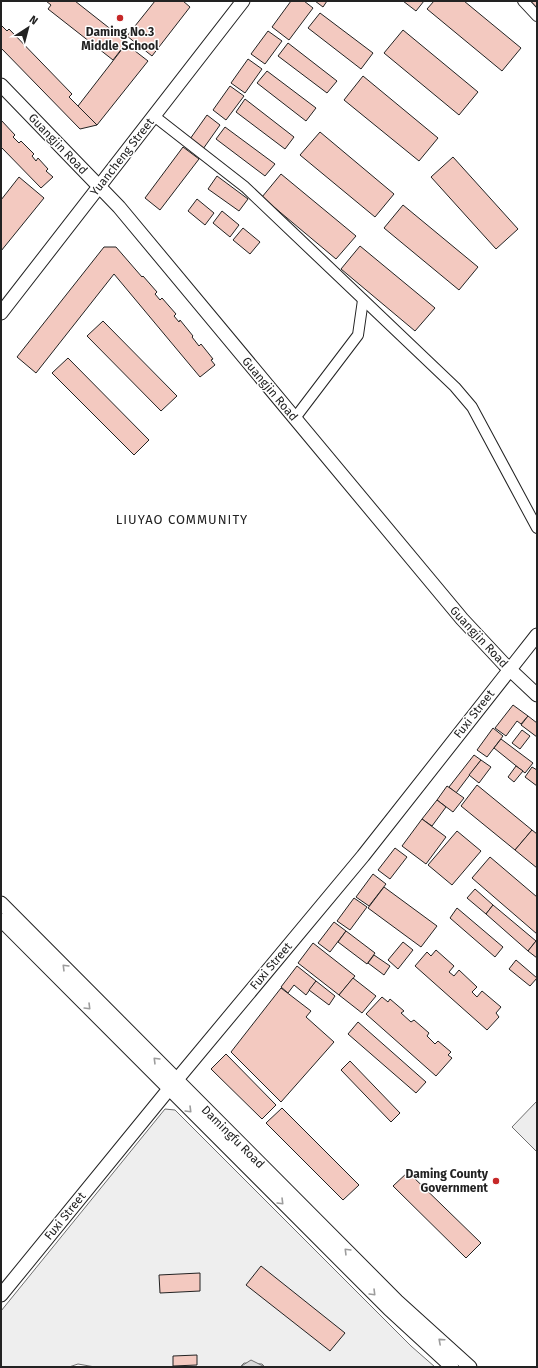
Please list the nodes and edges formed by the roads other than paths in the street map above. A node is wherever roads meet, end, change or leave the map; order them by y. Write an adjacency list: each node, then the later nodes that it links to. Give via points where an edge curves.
1 (243, 1): 5 (street, Yuancheng Street)
2 (524, 1): 3 (street)
3 (537, 16)
4 (1, 85): 6 (street, Guangjin Road)
5 (154, 116): 6 (street, Yuancheng Street); 7 (street, via 245,187)
6 (99, 186): 8 (street, Yuancheng Street); 9 (street, Guangjin Road)
7 (363, 300): 9 (street, via 358,335); 10 (street, via 455,387 472,407)
8 (1, 313)
9 (295, 418): 12 (street, Guangjin Road, via 462,619)
10 (537, 528)
11 (537, 635): 12 (street, Fuxi Street)
12 (510, 670): 13 (street, Guangjin Road); 16 (street, Fuxi Street, via 363,856)
13 (537, 696)
14 (1, 903): 16 (street, Damingfu Road, one-way to 14)
15 (1, 920): 16 (street, Damingfu Road, one-way to 16)
16 (172, 1084): 17 (street, Fuxi Street); 18 (street, Damingfu Road, one-way to 18, via 389,1309); 19 (street, Damingfu Road, one-way to 16, via 397,1301)
17 (1, 1295)
18 (452, 1367)
19 (470, 1367)

